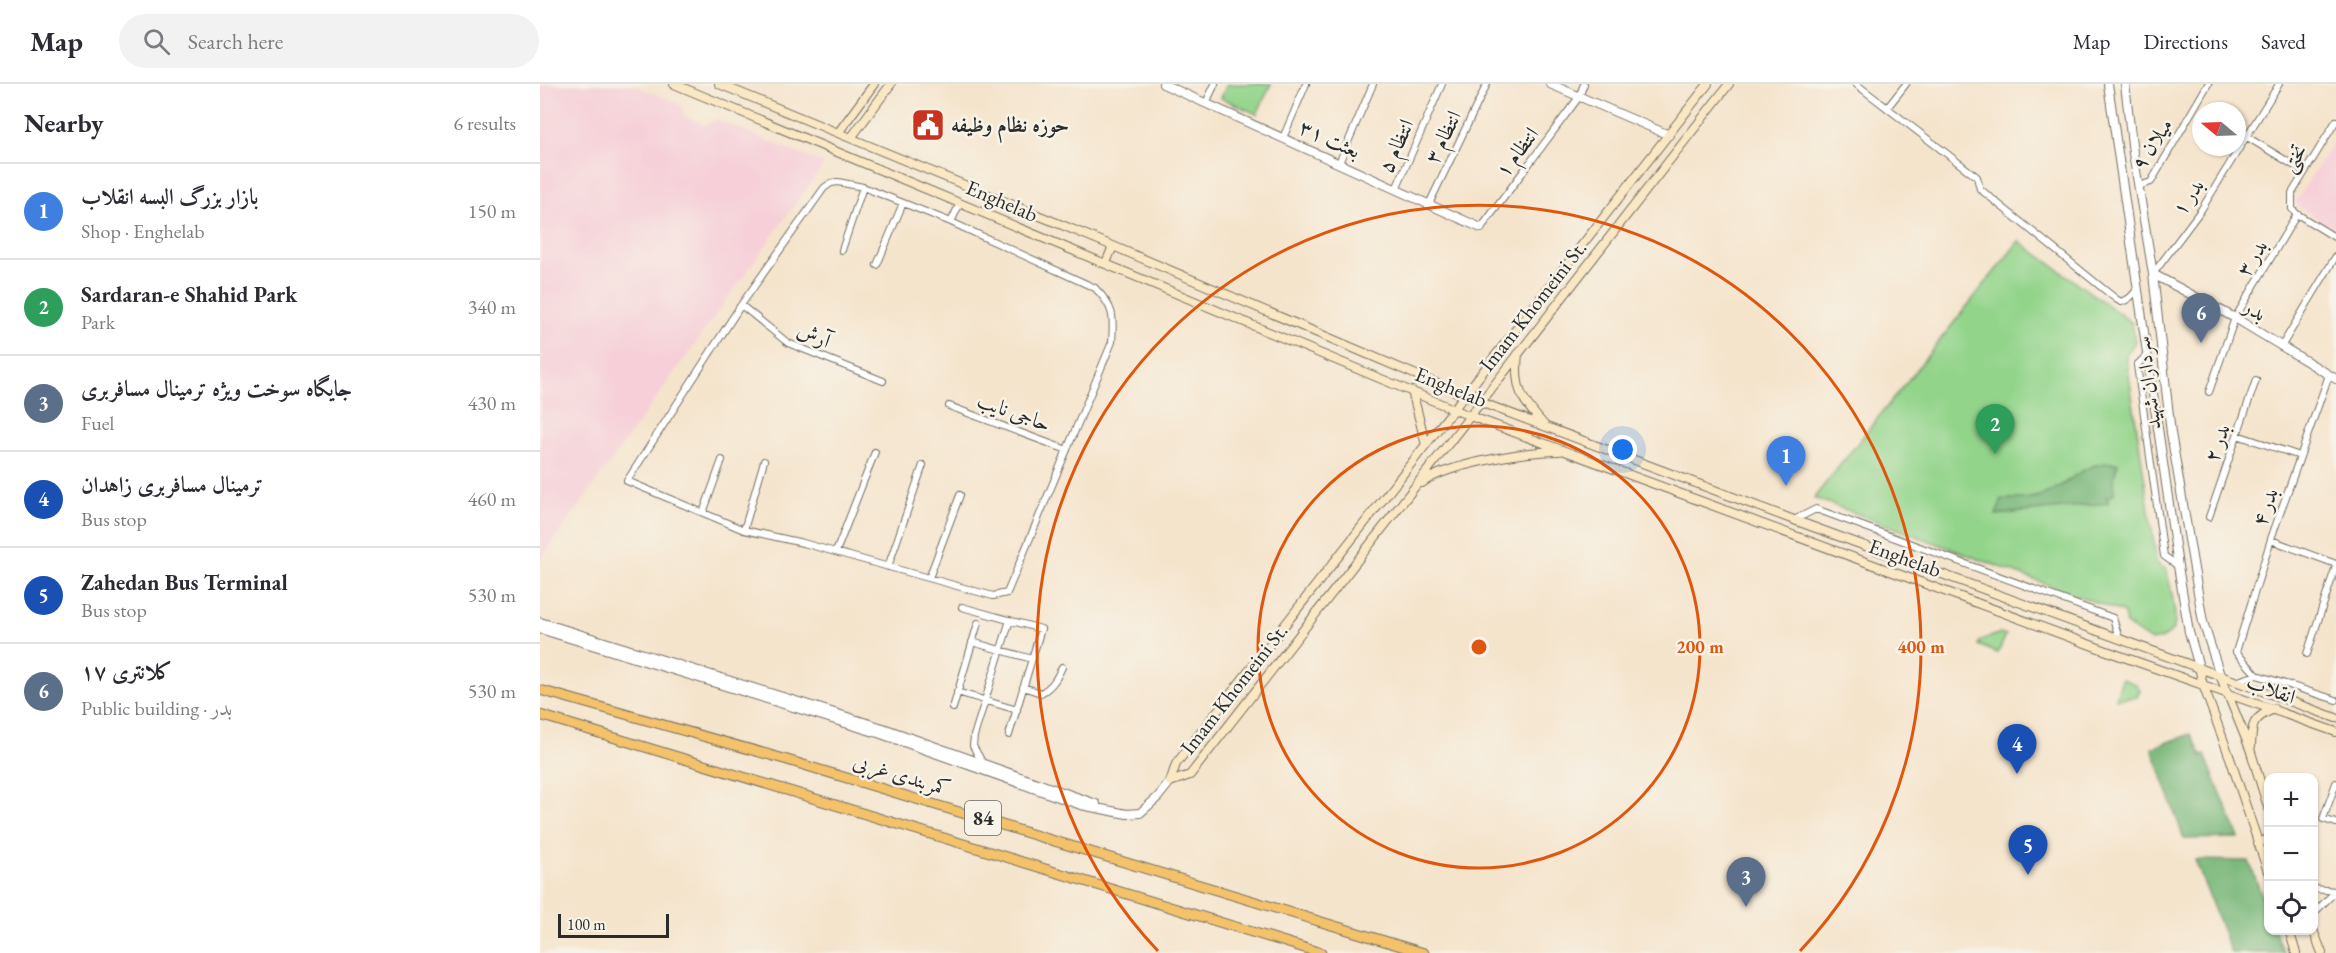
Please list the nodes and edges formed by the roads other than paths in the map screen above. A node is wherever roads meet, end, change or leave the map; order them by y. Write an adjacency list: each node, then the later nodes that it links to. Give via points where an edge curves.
1 (674, 84): 38 (main road, Enghelab)
2 (719, 84): 25 (main road, Enghelab)
3 (874, 84): 25 (main road)
4 (891, 84): 28 (main road)
5 (1163, 84): 22 (street, بعثت ۳۱)
6 (1215, 84): 22 (street)
7 (1306, 84): 29 (street)
8 (1373, 84): 32 (street)
9 (1442, 84): 36 (street, انتظام ۵)
10 (1487, 84): 39 (street, انتظام ۳)
11 (1550, 84): 21 (street)
12 (1584, 84): 21 (street, انتظام ۱)
13 (1708, 84): 26 (main road, Imam Khomeini St.)
14 (1729, 84): 54 (main road, Imam Khomeini St.)
15 (1856, 84): 23 (street)
16 (1906, 84): 23 (street)
17 (2108, 84): 31 (street, سرداران شهید)
18 (2125, 84): 30 (street, سرداران شهید)
19 (2208, 84): 34 (street, میلان ۹, via 2151,182)
20 (2279, 84): 27 (street, بدر ۱)
21 (1579, 97): 26 (street); 42 (street, انتظام ۱)
22 (1206, 103): 29 (street, بعثت ۳۱)
23 (1887, 108): 50 (street, via 1977,177 1980,189 2116,299 2127,300)
24 (2336, 122): 33 (street, تختی)
25 (838, 133): 28 (main road, Enghelab)
26 (1669, 135): 61 (main road, Imam Khomeini St.)
27 (2247, 137): 33 (street); 49 (street, بدر ۱, via 2201,210)
28 (851, 138): 44 (main road, Enghelab)
29 (1283, 138): 32 (street, بعثت ۳۱)
30 (2133, 153): 31 (street); 34 (street, سرداران شهید)
31 (2117, 157): 50 (street, سرداران شهید)
32 (1339, 163): 36 (street, بعثت ۳۱)
33 (2305, 172): 40 (street, تختی, via 2292,193 2292,209)
34 (2139, 186): 49 (street, سرداران شهید)
35 (863, 187): 37 (street); 45 (street); 51 (street, via 838,182 824,188)
36 (1396, 189): 39 (street, بعثت ۳۱)
37 (903, 203): 41 (street); 48 (street)
38 (960, 203): 41 (street); 47 (main road, Enghelab)
39 (1429, 204): 42 (street, بعثت ۳۱)
40 (2297, 214): 43 (street); 52 (street, بدر ۳)
41 (951, 222): 70 (street, via 1095,288 1108,300 1113,317 1112,342)
42 (1481, 228)
43 (2336, 238)
44 (1113, 246): 47 (main road); 58 (main road, Enghelab)
45 (842, 250)
46 (2336, 256): 53 (street)
47 (1106, 264): 59 (main road, Enghelab)
48 (877, 265)
49 (2153, 274): 52 (street, بدر); 100 (street, سرداران شهید, via 2171,433 2203,622)
50 (2138, 286): 99 (street, سرداران شهید, via 2178,566)
51 (741, 305): 57 (street, آرش, via 788,343); 79 (street, via 627,481)
52 (2235, 318): 53 (street, بدر); 60 (street, بدر ۳)
53 (2282, 347): 55 (street, بدر)
54 (1518, 354): 63 (main road, Imam Khomeini St.); 67 (main road, via 1518,391)
55 (2332, 377): 73 (street, بدر ۴)
56 (2256, 380): 68 (street, بدر ۲)
57 (883, 381)
58 (1435, 382): 61 (main road, Enghelab); 62 (main road)
59 (1412, 391): 62 (main road, Enghelab); 69 (main road)
60 (2209, 392)
61 (1465, 394): 63 (main road, Enghelab); 65 (main road, Imam Khomeini St.)
62 (1427, 397): 65 (main road, Enghelab)
63 (1480, 402): 66 (main road, Imam Khomeini St.); 67 (main road, Enghelab)
64 (949, 406): 70 (street, حاجی نایب)
65 (1454, 408): 66 (main road, Enghelab); 69 (main road, Imam Khomeini St.)
66 (1470, 416): 71 (main road, Enghelab); 77 (main road, Imam Khomeini St.)
67 (1546, 427): 81 (main road, Enghelab)
68 (2237, 435): 73 (street); 80 (street, بدر ۲)
69 (1425, 445): 119 (main road, Imam Khomeini St., via 1176,764)
70 (1067, 450): 87 (street, via 1007,593 993,596)
71 (1565, 451): 77 (main road, via 1524,453 1443,471); 103 (main road, Enghelab)
72 (875, 452): 84 (street)
73 (2300, 456): 83 (street, بدر ۴)
74 (722, 460): 79 (street)
75 (764, 461): 82 (street)
76 (923, 465): 86 (street)
77 (1412, 490): 119 (main road, Imam Khomeini St., via 1190,775)
78 (960, 495): 87 (street)
79 (703, 513): 82 (street)
80 (2209, 517)
81 (1794, 520): 93 (main road, Enghelab); 93 (street, via 1816,509 2113,618)
82 (744, 530): 84 (street)
83 (2271, 540): 85 (street); 101 (street, بدر ۴, via 2236,652)
84 (836, 552): 86 (street)
85 (2336, 565): 96 (street)
86 (888, 567): 87 (street)
87 (929, 578)
88 (962, 607): 89 (street)
89 (1010, 620): 95 (street); 97 (street, via 1041,629)
90 (540, 622): 118 (street)
91 (978, 623): 94 (street)
92 (540, 629): 122 (street, via 881,734 1082,805)
93 (2119, 638): 99 (main road, Enghelab)
94 (972, 642): 95 (street); 106 (street)
95 (1001, 651): 97 (street); 109 (street)
96 (2307, 654)
97 (1032, 659): 104 (street)
98 (1062, 667): 104 (street, via 1049,688 1041,693)
99 (2199, 667): 100 (main road, Enghelab); 103 (main road)
100 (2220, 675): 102 (main road, Enghelab); 107 (main road)
101 (2258, 675): 102 (street); 108 (street)
102 (2238, 681): 114 (main road, انقلاب)
103 (2203, 685): 107 (main road, Enghelab); 125 (main road)
104 (1023, 687): 111 (street)
105 (540, 690): 133 (highway, کمربندی غربی / 84, via 818,769)
106 (957, 692): 109 (street); 110 (street)
107 (2227, 693): 112 (main road, انقلاب); 117 (main road)
108 (2336, 700)
109 (986, 701): 111 (street); 118 (street, via 973,746)
110 (953, 708)
111 (1017, 710): 116 (street)
112 (2274, 710): 115 (main road, انقلاب); 117 (main road, via 2256,719)
113 (540, 715): 132 (highway, 84)
114 (2336, 718)
115 (2336, 732)
116 (1009, 735)
117 (2250, 749): 121 (main road)
118 (982, 762): 122 (street)
119 (1170, 782): 122 (street, via 1140,813)
120 (2336, 783): 123 (street, via 2324,819)
121 (2264, 794)
122 (1111, 811)
123 (2336, 824)
124 (2264, 841): 125 (main road)
125 (2258, 843): 126 (main road)
126 (2264, 860)
127 (2318, 890): 128 (street)
128 (2335, 892): 129 (street)
129 (2318, 909)
130 (2291, 935): 134 (main road)
131 (2315, 935): 135 (main road)
132 (1321, 953)
133 (1424, 953)
134 (2296, 953)
135 (2322, 953)

